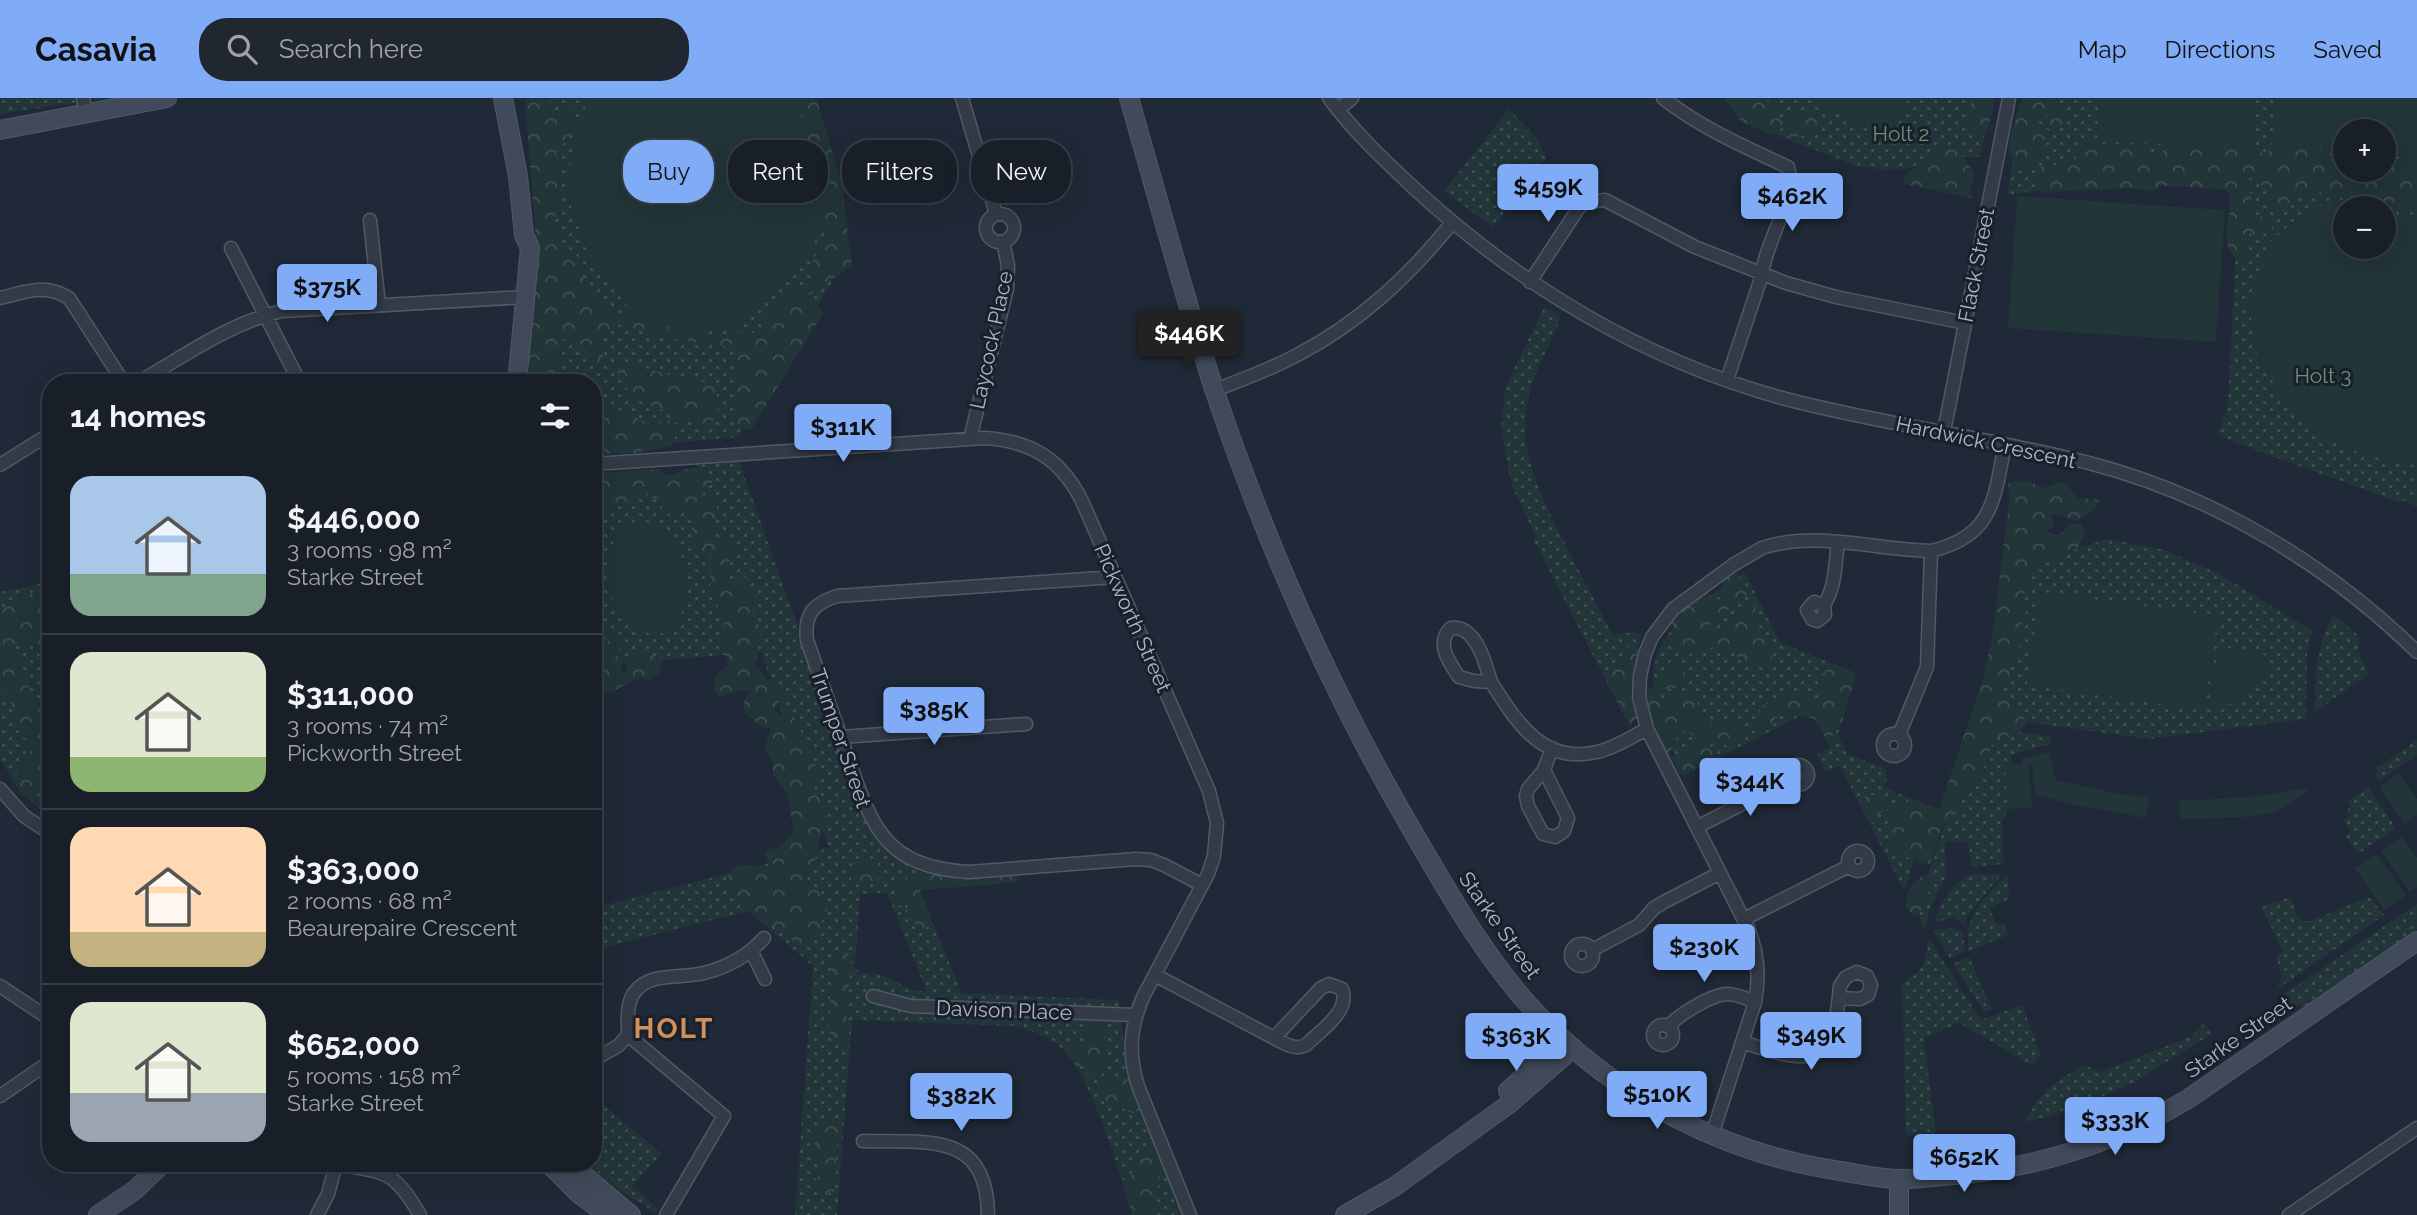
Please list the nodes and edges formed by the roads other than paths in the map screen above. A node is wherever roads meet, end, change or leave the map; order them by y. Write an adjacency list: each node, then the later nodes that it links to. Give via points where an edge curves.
1 (167, 98): 9 (street)
2 (962, 98): 12 (street, Laycock Place)
3 (1129, 98): 31 (street, Starke Street)
4 (1329, 98): 10 (street, Hardwick Crescent)
5 (1352, 98): 10 (street)
6 (1663, 98): 17 (street, via 1684,114 1788,167 1790,185 1763,259)
7 (2009, 98): 23 (street, Flack Street)
8 (501, 103): 19 (street, via 530,248)
9 (85, 106): 11 (street)
10 (1338, 110): 14 (street, Hardwick Crescent)
11 (2, 128)
12 (996, 214): 15 (street, Laycock Place, via 1013,224 1012,235); 15 (street, Laycock Place, via 987,221 986,232 993,241)
13 (370, 220): 21 (street)
14 (1452, 223): 18 (street, Hardwick Crescent); 31 (street, via 1401,281 1356,319 1296,356)
15 (1003, 242): 34 (street, Laycock Place, via 1007,289)
16 (231, 248): 22 (street)
17 (1762, 275): 18 (street, via 1598,200 1578,209); 23 (street, via 1836,297); 30 (street)
18 (1530, 282): 30 (street, Hardwick Crescent, via 1631,340)
19 (520, 297): 21 (street); 24 (street)
20 (0, 298): 25 (street, via 47,288 69,298)
21 (379, 305): 22 (street)
22 (265, 315): 26 (street); 27 (street)
23 (1965, 323): 32 (street, Flack Street)
24 (515, 355): 28 (street); 29 (street)
25 (118, 374)
26 (153, 374)
27 (295, 374)
28 (510, 374)
29 (516, 374)
30 (1727, 380): 32 (street, Hardwick Crescent, via 1832,411)
31 (1215, 390): 70 (street, Starke Street, via 1296,603 1340,697 1401,812 1492,959)
32 (1944, 432): 35 (street, Hardwick Crescent)
33 (42, 439): 37 (street)
34 (970, 439): 36 (street, Pickworth Street); 40 (street, Pickworth Street, via 1016,442 1060,468 1076,488)
35 (2005, 444): 39 (street, via 1993,501 1981,524 1969,537); 42 (street, Hardwick Crescent, via 2124,474 2227,516 2335,582)
36 (602, 463)
37 (0, 465)
38 (1838, 542): 39 (street); 41 (street, via 1834,581); 45 (street, via 1793,540 1762,548 1673,609 1652,637 1642,663 1639,697)
39 (1931, 551): 46 (street, via 1927,667)
40 (1115, 577): 47 (street, Trumper Street, via 837,596 822,601 810,612 807,640); 56 (street, Pickworth Street, via 1214,807 1217,840)
41 (1824, 605)
42 (2417, 652)
43 (1491, 682): 43 (street, via 1459,677 1442,643 1451,628 1468,631); 48 (street, via 1520,727)
44 (1026, 724): 47 (street)
45 (1647, 729): 48 (street, via 1597,752 1574,754); 52 (street)
46 (1899, 736)
47 (841, 737): 56 (street, Trumper Street, via 870,819 891,845 921,863 969,872 1151,860)
48 (1552, 748): 49 (street)
49 (1544, 770): 49 (street, via 1567,818 1564,831 1555,837 1543,834 1526,801 1528,789)
50 (1789, 780): 52 (street)
51 (0, 789): 53 (street)
52 (1697, 827): 55 (street)
53 (42, 828)
54 (1849, 866): 57 (street)
55 (1720, 873): 57 (street); 60 (street, via 1654,908 1639,925)
56 (1202, 885): 62 (street, Pickworth Street)
57 (1744, 919): 67 (street, via 1757,957)
58 (764, 939): 61 (street)
59 (2417, 941): 91 (street, Starke Street, via 2149,1122 2036,1163 1980,1174)
60 (1592, 950)
61 (752, 952): 63 (street); 72 (street, via 704,973 645,983 629,1002)
62 (1155, 975): 69 (street, Pickworth Street); 73 (street)
63 (765, 979)
64 (0, 986): 68 (street)
65 (873, 996): 69 (street, Davison Place, via 911,1006)
66 (1839, 998): 74 (street, via 1832,1037 1812,1055 1785,1056)
67 (1755, 1002): 71 (street, via 1733,994 1720,995 1679,1015); 74 (street)
68 (42, 1014)
69 (1135, 1015): 99 (street, Pickworth Street, via 1130,1042 1133,1071)
70 (1539, 1016): 75 (street, Starke Street); 79 (street, via 1538,1039)
71 (1668, 1027)
72 (628, 1035): 76 (street); 97 (street, via 724,1116)
73 (1274, 1038): 73 (street, via 1321,988 1329,984 1342,989 1343,1007 1306,1045 1294,1048)
74 (1742, 1042): 84 (street)
75 (1568, 1044): 78 (street, Starke Street); 79 (street, via 1551,1052); 80 (street, via 1563,1057)
76 (602, 1055)
77 (42, 1067): 81 (street)
78 (1598, 1069): 80 (street, via 1579,1067); 84 (street, Starke Street, via 1664,1112)
79 (1524, 1076): 82 (street)
80 (1543, 1076): 82 (street)
81 (0, 1096)
82 (1484, 1119): 100 (street, via 1417,1171)
83 (2417, 1128): 102 (street)
84 (1712, 1135): 91 (street, Starke Street, via 1805,1166)
85 (863, 1141): 98 (street, via 938,1144 959,1150 975,1162 984,1179)
86 (154, 1172): 92 (street)
87 (334, 1172): 93 (street)
88 (379, 1172): 94 (street, via 403,1187)
89 (556, 1172): 95 (street)
90 (580, 1172): 96 (street)
91 (1899, 1179): 101 (street)
92 (98, 1215)
93 (317, 1215)
94 (420, 1215)
95 (608, 1215)
96 (631, 1215)
97 (666, 1215)
98 (988, 1215)
99 (1190, 1215)
100 (1345, 1215)
101 (1899, 1215)
102 (2289, 1215)

